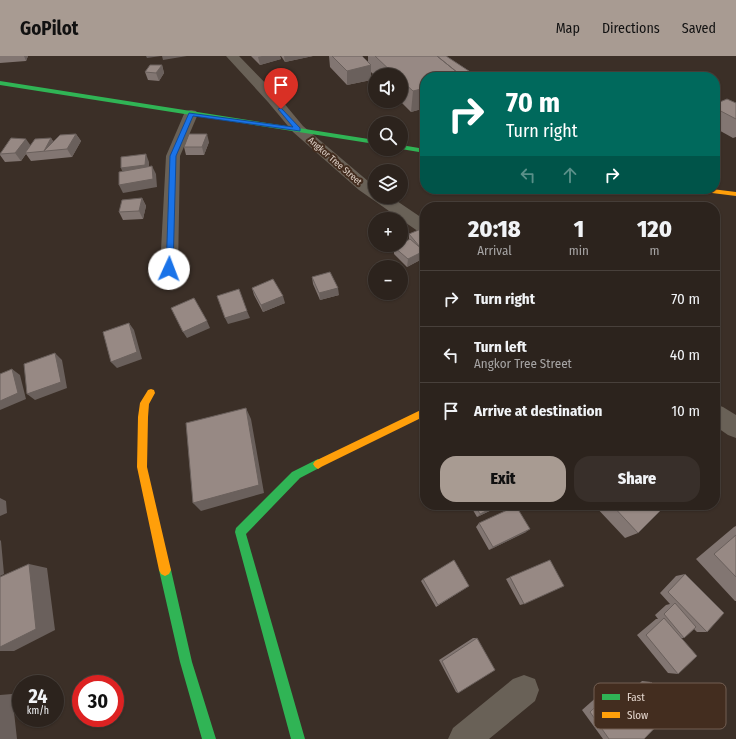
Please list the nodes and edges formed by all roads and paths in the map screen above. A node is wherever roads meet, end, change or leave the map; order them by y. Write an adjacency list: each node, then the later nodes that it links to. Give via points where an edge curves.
1 (232, 56): 4 (street, Angkor Tree Street)
2 (0, 83): 3 (street)
3 (191, 114): 4 (street); 13 (street, via 173,156)
4 (298, 130): 5 (street); 8 (street, Angkor Tree Street)
5 (368, 141)
6 (408, 148): 7 (street)
7 (420, 150)
8 (368, 190)
9 (720, 192): 10 (street)
10 (736, 194)
11 (390, 204): 12 (street)
12 (420, 225)
13 (169, 269)
14 (151, 393): 19 (street, via 145,403 143,417 142,467 186,662)
15 (420, 414): 20 (street, via 296,475 240,532)
16 (720, 417): 17 (street)
17 (736, 428)
18 (524, 690): 21 (street)
19 (209, 739)
20 (298, 739)
21 (464, 739)

